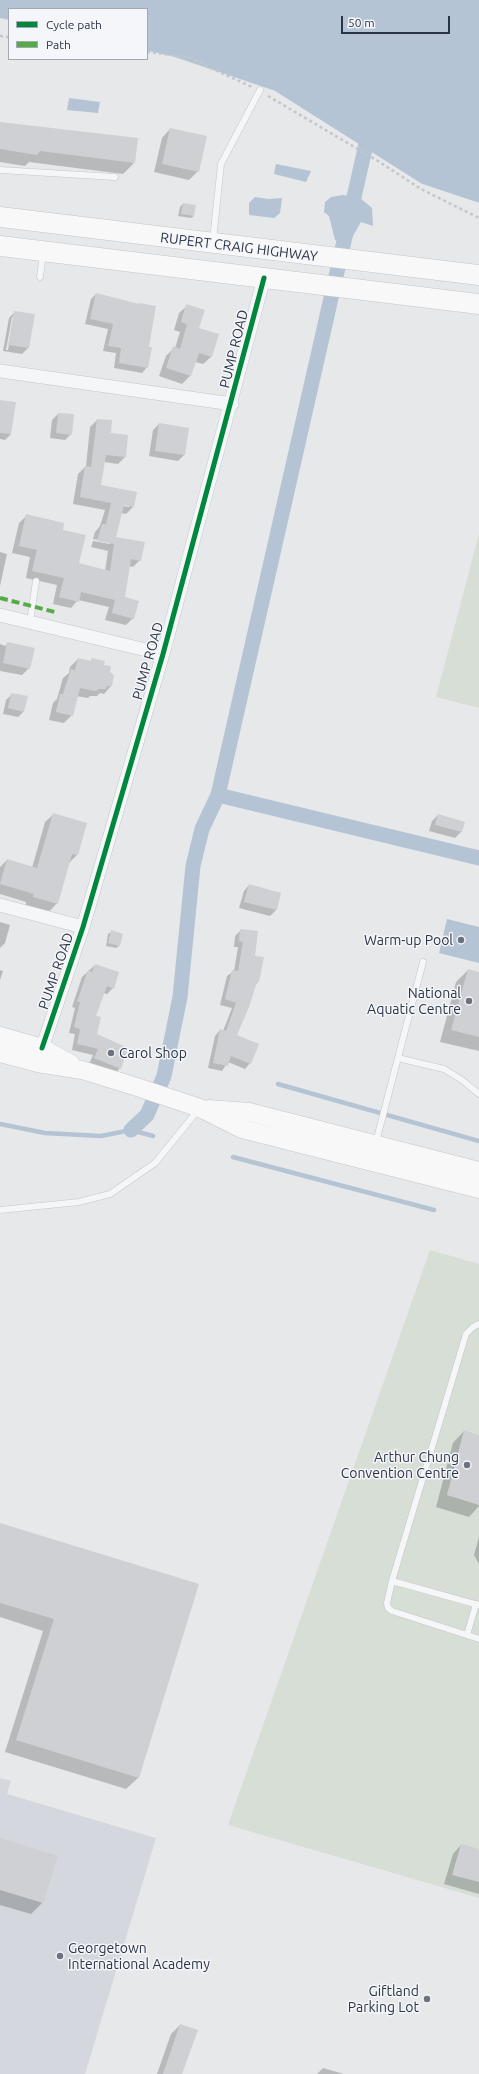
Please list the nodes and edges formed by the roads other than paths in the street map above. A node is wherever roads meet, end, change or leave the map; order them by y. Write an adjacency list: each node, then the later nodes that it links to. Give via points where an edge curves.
1 (260, 90): 6 (lane, via 221,164)
2 (0, 170): 3 (lane); 4 (lane)
3 (0, 173)
4 (115, 177)
5 (0, 216): 6 (main road, RUPERT CRAIG HIGHWAY)
6 (213, 243): 9 (main road, RUPERT CRAIG HIGHWAY)
7 (0, 246): 8 (main road, RUPERT CRAIG HIGHWAY)
8 (43, 252): 10 (lane); 11 (main road, RUPERT CRAIG HIGHWAY)
9 (479, 275)
10 (40, 277)
11 (264, 278): 12 (main road, RUPERT CRAIG HIGHWAY); 14 (street, PUMP ROAD)
12 (479, 304)
13 (0, 371): 14 (street)
14 (232, 404): 18 (street, PUMP ROAD)
15 (36, 581): 17 (lane)
16 (0, 615): 17 (street)
17 (30, 622): 18 (street)
18 (164, 654): 20 (street, PUMP ROAD)
19 (0, 905): 20 (street)
20 (83, 927): 23 (street, PUMP ROAD)
21 (422, 962): 25 (lane)
22 (0, 1036): 23 (main road)
23 (42, 1048): 26 (main road)
24 (0, 1053): 26 (main road)
25 (398, 1058): 27 (lane, via 444,1069); 29 (lane)
26 (86, 1072): 28 (main road)
27 (479, 1094)
28 (195, 1107): 29 (main road, via 249,1112); 31 (main road, via 242,1129); 32 (lane, via 155,1163 110,1194 79,1202)
29 (376, 1140): 30 (main road)
30 (479, 1171)
31 (479, 1190)
32 (0, 1210)
33 (479, 1324): 34 (lane, via 473,1326 466,1334)
34 (392, 1581): 35 (lane); 36 (lane, via 387,1602 388,1608 392,1611)
35 (477, 1604): 36 (lane)
36 (467, 1635): 37 (lane)
37 (479, 1638)

